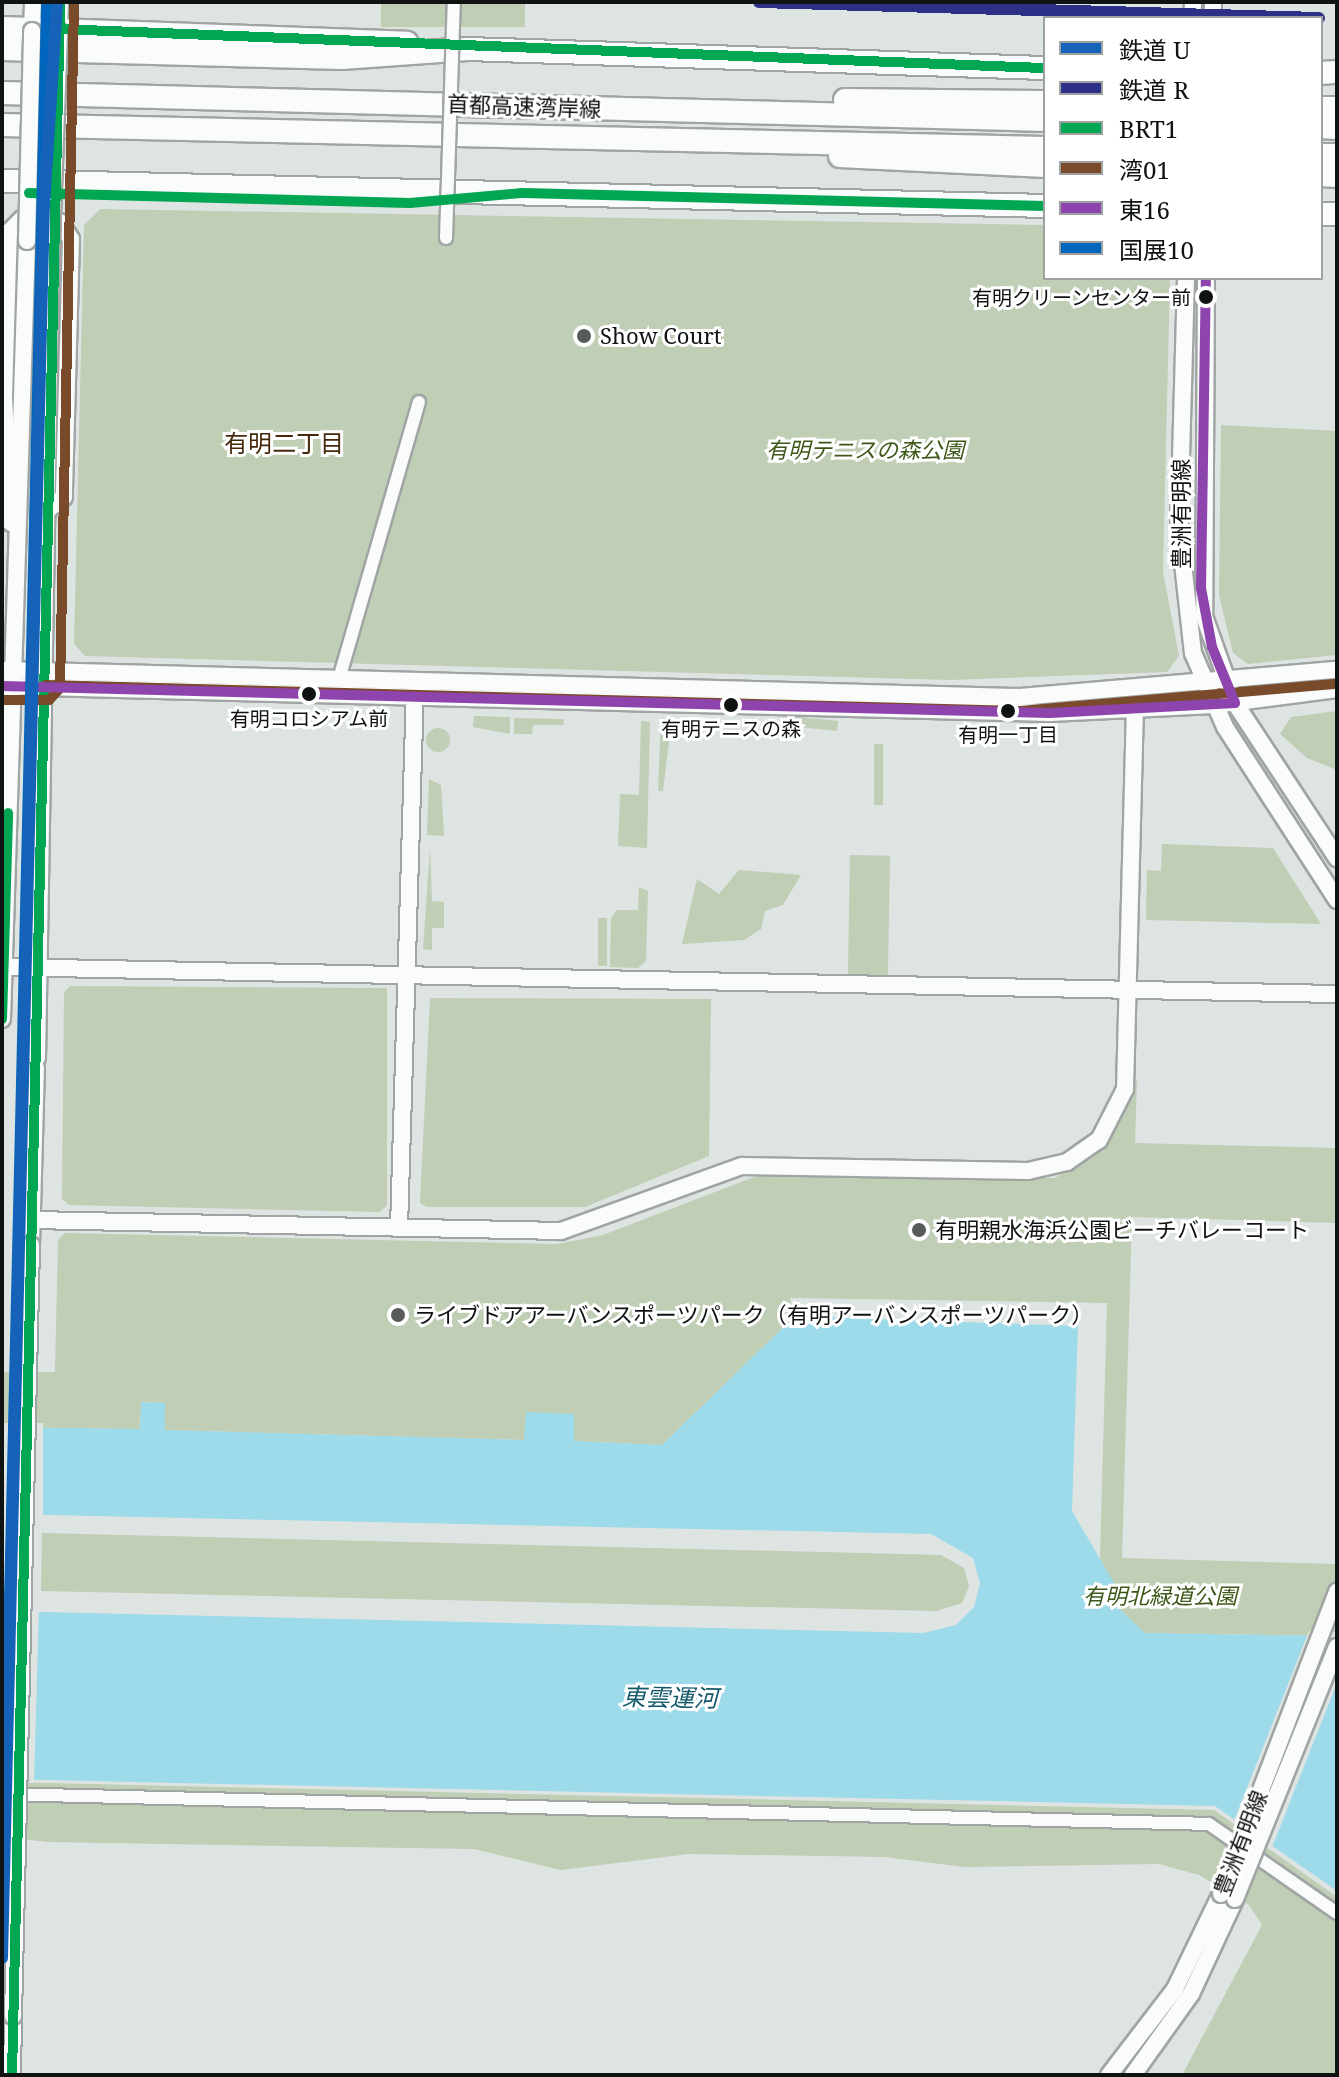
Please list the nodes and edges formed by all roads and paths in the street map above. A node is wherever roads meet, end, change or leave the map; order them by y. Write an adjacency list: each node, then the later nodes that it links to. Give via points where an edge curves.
1 (33, 2): 5 (street)
2 (60, 2): 6 (street)
3 (454, 2): 28 (street, bridge)
4 (2, 28): 5 (highway)
5 (32, 30): 6 (highway); 24 (street, bridge)
6 (59, 30): 8 (highway, via 344,37); 26 (street, bridge)
7 (2, 49): 8 (highway, via 342,58)
8 (468, 49): 9 (highway)
9 (1043, 68)
10 (2, 80): 12 (highway)
11 (2, 93): 12 (highway, 首都高速湾岸線)
12 (347, 100): 14 (highway, 首都高速湾岸線, via 588,108)
13 (1043, 102): 14 (highway)
14 (896, 108): 15 (highway)
15 (1043, 120)
16 (2, 125): 17 (highway, 首都高速湾岸線)
17 (101, 128): 18 (highway); 20 (highway, 首都高速湾岸線, via 761,141)
18 (2, 136)
19 (1043, 148): 20 (highway)
20 (896, 153): 21 (highway)
21 (1043, 166)
22 (2, 181): 25 (highway)
23 (2, 193): 24 (highway)
24 (29, 193): 26 (highway); 34 (street, bridge)
25 (521, 193): 26 (highway, via 348,201); 27 (highway)
26 (54, 194): 33 (street, bridge)
27 (1043, 206)
28 (446, 238)
29 (1186, 280): 41 (street, 豊洲有明線, via 1181,586)
30 (1206, 280): 40 (street, 豊洲有明線, via 1201,588)
31 (4, 351): 33 (street, via 9,232 22,219 60,222 71,239 64,497); 34 (street, via 6,482)
32 (419, 402): 36 (street)
33 (47, 511): 38 (street)
34 (16, 556): 37 (street)
35 (1337, 670): 40 (street)
36 (341, 672)
37 (7, 678): 38 (street); 49 (street)
38 (46, 678): 39 (street); 43 (street); 50 (street)
39 (415, 679): 41 (street, via 1020,697); 43 (street)
40 (1224, 682): 41 (street); 44 (street, 豊洲有明線)
41 (1204, 684): 45 (street, 豊洲有明線)
42 (1337, 689): 44 (street)
43 (415, 696): 46 (street); 51 (street)
44 (1235, 703): 45 (street); 47 (street, 豊洲有明線)
45 (1214, 705): 46 (street); 48 (street, 豊洲有明線)
46 (1135, 710): 52 (street)
47 (1337, 858)
48 (1337, 900)
49 (3, 967): 50 (street); 54 (street)
50 (39, 969): 51 (street); 55 (street)
51 (409, 975): 52 (street); 56 (street)
52 (1130, 993): 53 (street); 56 (street, via 1119,1109 1099,1140 1053,1168 767,1164 718,1171 612,1217 561,1231)
53 (1337, 994)
54 (2, 1019)
55 (32, 1220): 56 (street); 61 (street, bridge)
56 (399, 1228)
57 (1337, 1592): 62 (street, 豊洲有明線, bridge, via 1204,1935 1161,2011)
58 (1337, 1647): 63 (street, 豊洲有明線, bridge, via 1203,1972)
59 (2, 1794): 60 (street, via 1209,1824)
60 (1337, 1913)
61 (12, 2075)
62 (1109, 2075)
63 (1133, 2075)

